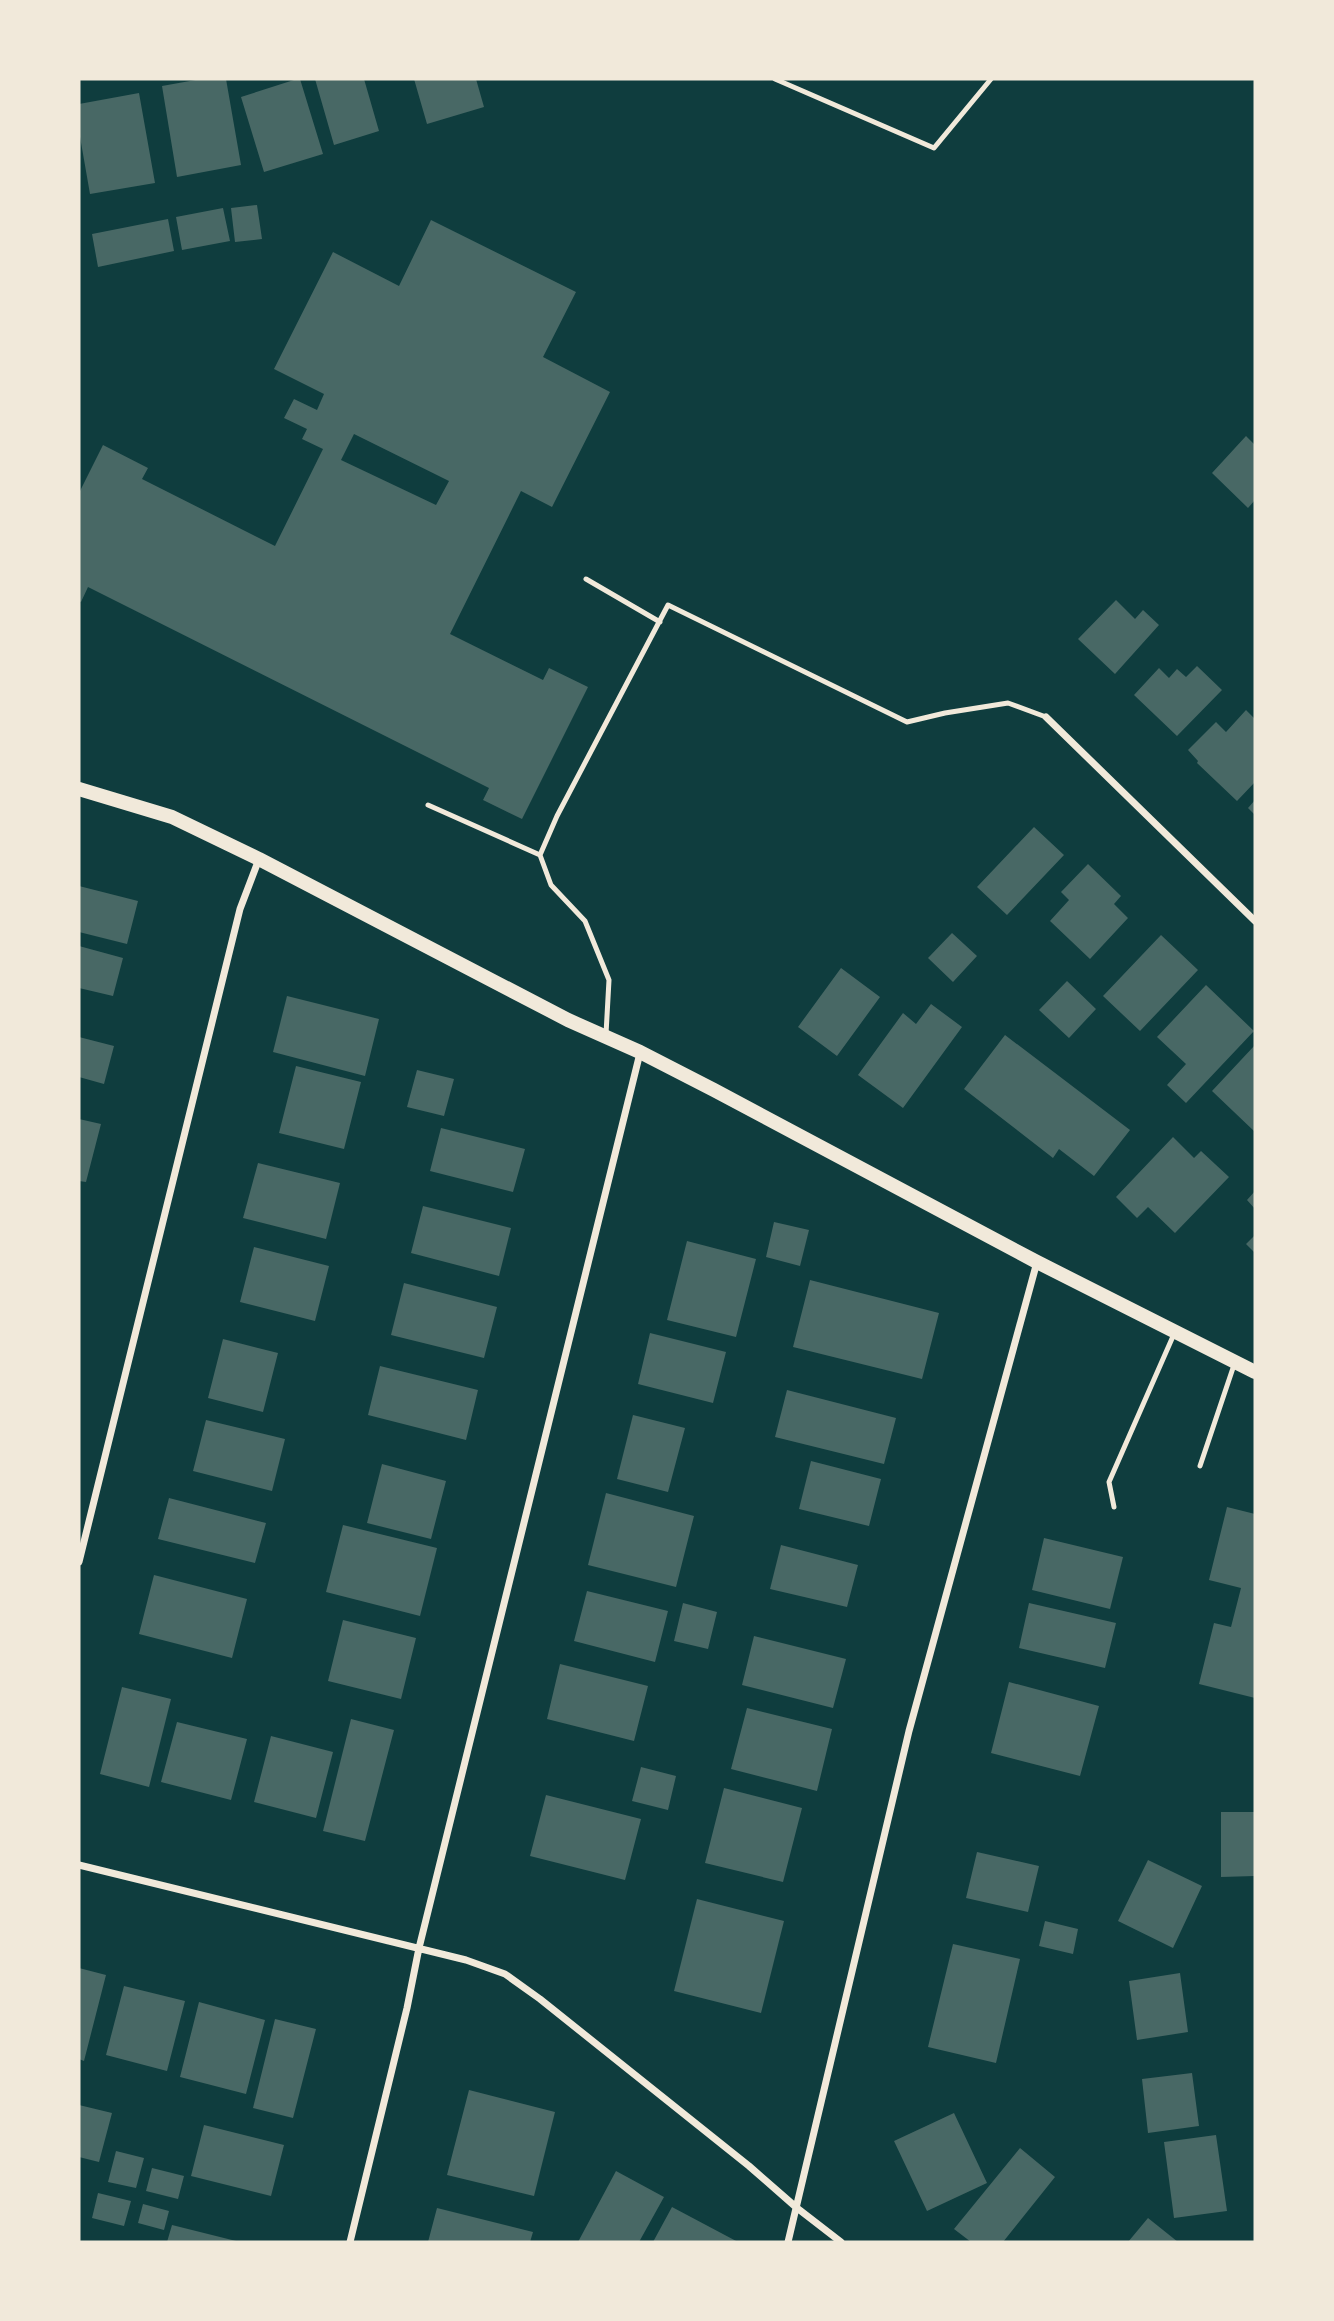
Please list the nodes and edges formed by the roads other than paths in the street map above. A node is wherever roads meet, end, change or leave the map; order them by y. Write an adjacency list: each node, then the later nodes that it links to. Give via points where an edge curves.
1 (775, 79): 2 (lane, via 934,148)
2 (991, 79)
3 (586, 579): 4 (lane)
4 (660, 622): 5 (lane, via 668,605 907,722 1008,703); 8 (lane, via 556,816)
5 (1046, 717): 10 (street)
6 (79, 789): 9 (main road, via 172,817)
7 (428, 805): 8 (lane)
8 (540, 855): 11 (lane, via 551,885 585,921 609,979)
9 (259, 859): 11 (main road); 19 (street, via 240,909)
10 (1255, 921)
11 (606, 1037): 12 (main road)
12 (640, 1052): 13 (main road); 21 (street)
13 (1037, 1262): 14 (main road); 22 (street, via 909,1731)
14 (1175, 1331): 15 (main road); 18 (lane, via 1109,1482)
15 (1236, 1362): 16 (main road); 17 (lane)
16 (1255, 1372)
17 (1200, 1466)
18 (1114, 1507)
19 (79, 1562)
20 (79, 1865): 21 (street)
21 (419, 1948): 22 (street, via 505,1974 540,1998); 23 (street)
22 (797, 2208): 24 (street); 25 (street)
23 (350, 2242)
24 (789, 2242)
25 (841, 2242)

